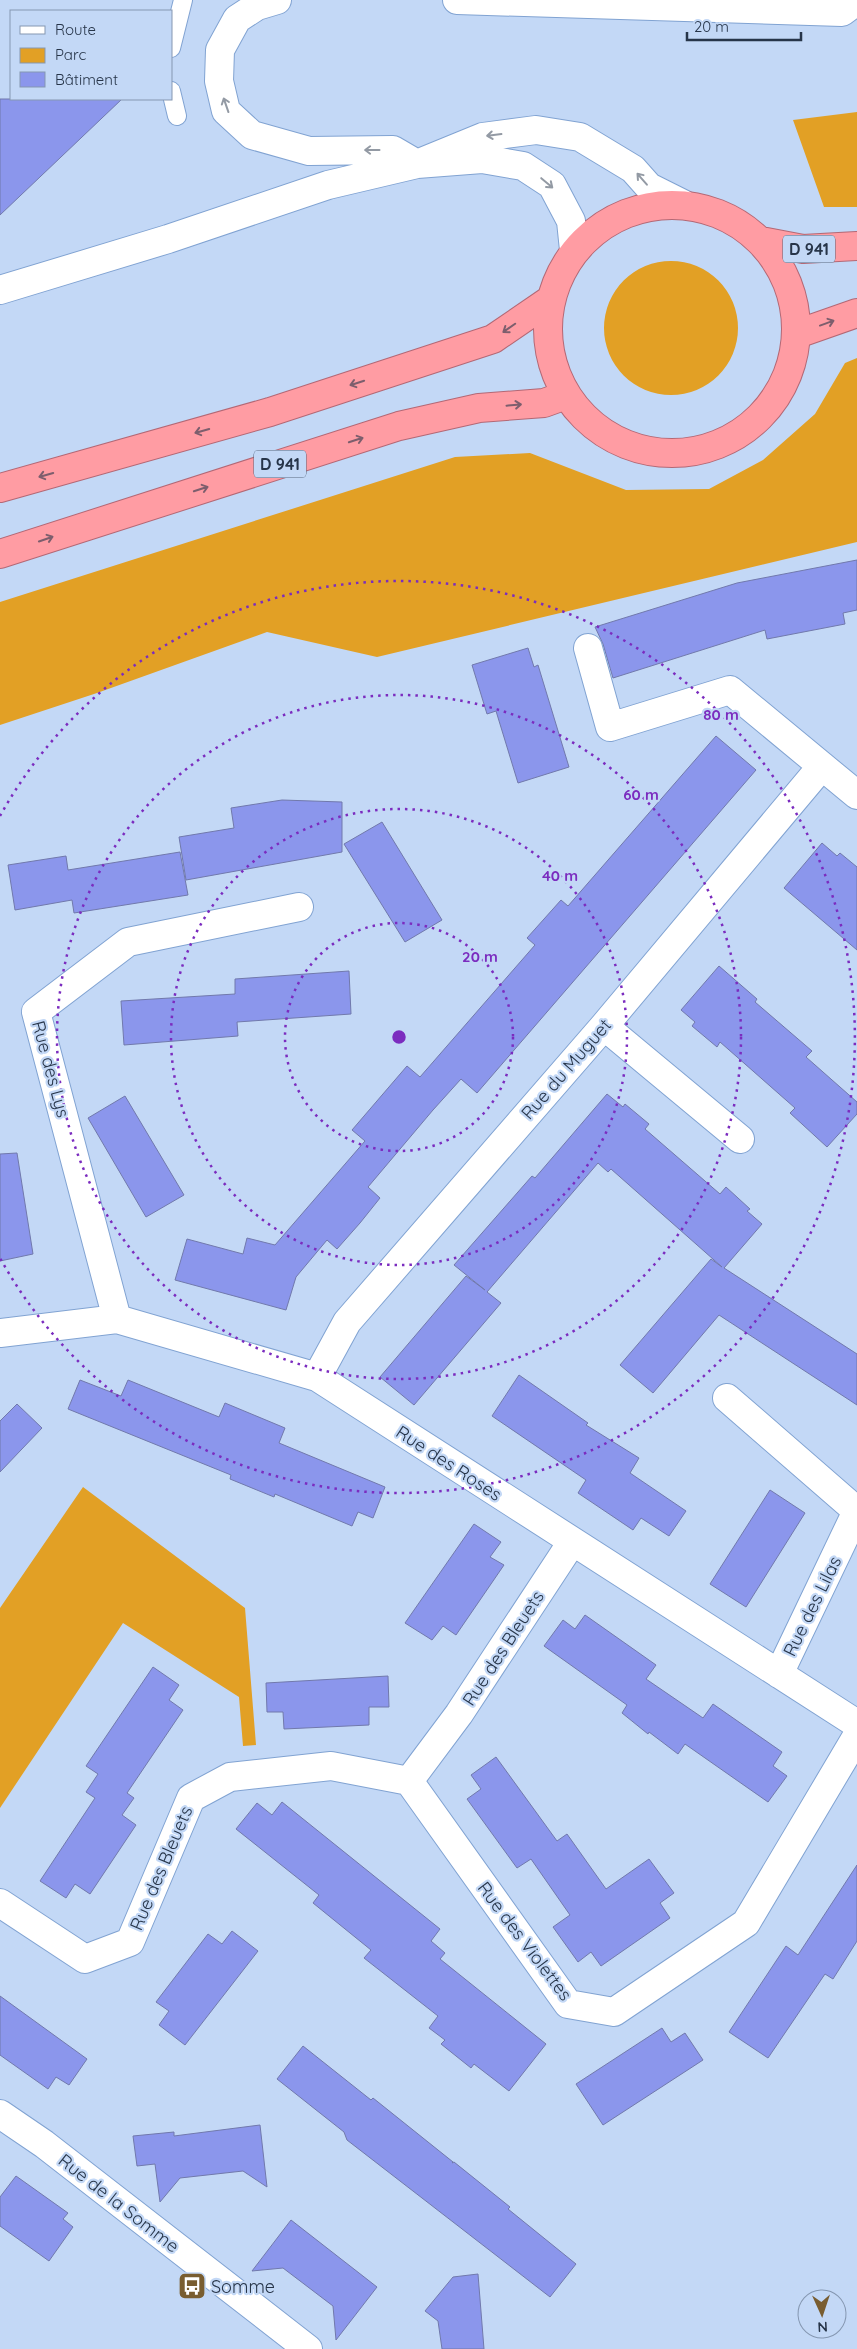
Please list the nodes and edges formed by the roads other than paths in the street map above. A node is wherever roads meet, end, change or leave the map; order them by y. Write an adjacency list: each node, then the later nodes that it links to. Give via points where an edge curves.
1 (183, 0): 5 (lane)
2 (277, 0): 8 (street, one-way to 2, via 393,150 310,151 252,135 226,111 219,81 220,50 237,19 257,6)
3 (456, 0): 4 (street, via 842,12)
4 (857, 2)
5 (172, 44)
6 (172, 95): 7 (lane)
7 (177, 116)
8 (417, 164): 9 (street, one-way to 8, via 649,187 633,169 580,137 536,130 483,137); 12 (street, one-way to 12, via 482,159 523,166 552,184 571,221); 13 (street, via 328,185 168,239)
9 (683, 204): 10 (highway, via 712,210 738,223); 12 (highway, via 642,208 605,223)
10 (761, 242): 11 (highway, D 941, via 803,249); 16 (highway, via 781,268 793,300)
11 (857, 246)
12 (574, 250): 14 (highway)
13 (0, 290)
14 (550, 300): 17 (highway, via 546,333 552,365); 18 (highway, one-way to 18, via 493,339 270,412)
15 (857, 313): 16 (highway, one-way to 15)
16 (797, 334): 17 (highway, via 789,373 769,407 740,434 704,449 664,453 626,445 592,425)
17 (566, 395): 19 (highway, D 941, one-way to 17, via 399,426 479,408 544,403)
18 (0, 488)
19 (0, 554)
20 (588, 648): 21 (street, via 610,727 730,690)
21 (822, 766): 22 (street); 24 (street, Rue du Muguet)
22 (857, 794)
23 (299, 907): 26 (street, Rue des Lys, via 128,942 36,1012)
24 (604, 1026): 25 (street); 28 (street, Rue du Muguet, via 347,1322)
25 (740, 1139)
26 (117, 1319): 27 (street, Rue des Roses); 28 (street, Rue des Roses)
27 (0, 1333)
28 (317, 1377): 31 (street, Rue des Roses)
29 (726, 1398): 30 (street, Rue des Lilas)
30 (857, 1511): 32 (street, Rue des Lilas)
31 (572, 1542): 32 (street, Rue des Roses); 35 (street, Rue des Bleuets, via 459,1714)
32 (779, 1674): 33 (street, Rue des Roses)
33 (857, 1724)
34 (857, 1736): 35 (street, Rue des Violettes, via 746,1923 614,2012 568,2004)
35 (409, 1781): 36 (street, Rue des Bleuets, via 331,1766 230,1777 191,1798 130,1942 85,1959)
36 (0, 1903)
37 (0, 2114): 38 (street, Rue de la Somme, via 44,2144)
38 (308, 2349)

